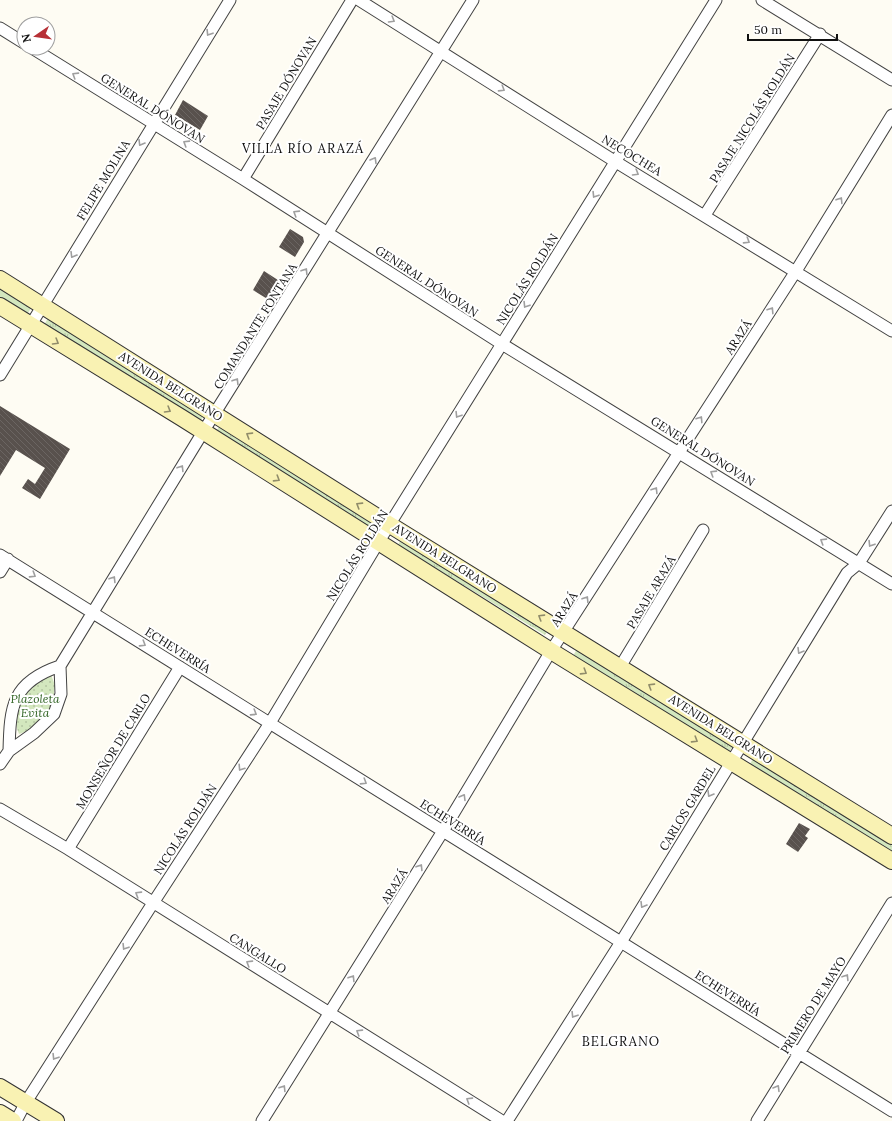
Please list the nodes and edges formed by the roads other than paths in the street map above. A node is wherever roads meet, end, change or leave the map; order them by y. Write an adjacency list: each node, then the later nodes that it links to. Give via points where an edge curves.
1 (230, 0): 14 (street, FELIPE MOLINA, one-way to 14)
2 (352, 0): 16 (street, PASAJE DÓNOVAN)
3 (358, 0): 10 (street, NECOCHEA, one-way to 10)
4 (473, 0): 10 (street, COMANDANTE FONTANA)
5 (716, 0): 15 (street, NICOLÁS ROLDÁN)
6 (762, 0): 8 (street)
7 (0, 28): 9 (street)
8 (820, 34): 12 (street); 17 (street, PASAJE NICOLÁS ROLDÁN)
9 (16, 38)
10 (441, 50): 15 (street, NECOCHEA, one-way to 15); 18 (street, COMANDANTE FONTANA, one-way to 10)
11 (45, 56): 14 (street, GENERAL DÓNOVAN, one-way to 11)
12 (892, 80)
13 (892, 115): 19 (street, ARAZÁ, one-way to 13)
14 (153, 123): 16 (street, GENERAL DÓNOVAN, one-way to 14); 21 (street, FELIPE MOLINA, one-way to 21)
15 (616, 162): 17 (street, NECOCHEA, one-way to 17); 25 (street, NICOLÁS ROLDÁN, one-way to 25)
16 (243, 179): 18 (street, GENERAL DÓNOVAN, one-way to 16)
17 (705, 215): 19 (street, NECOCHEA, one-way to 19)
18 (329, 233): 25 (street, GENERAL DÓNOVAN); 27 (street, COMANDANTE FONTANA, one-way to 18)
19 (796, 271): 24 (street, NECOCHEA); 29 (street, ARAZÁ, one-way to 19)
20 (0, 279): 21 (main road, AVENIDA BELGRANO)
21 (43, 305): 23 (street, FELIPE MOLINA); 27 (main road, AVENIDA BELGRANO)
22 (0, 306): 23 (main road, AVENIDA BELGRANO)
23 (30, 326): 26 (street, FELIPE MOLINA); 28 (main road, AVENIDA BELGRANO, one-way to 28)
24 (892, 331)
25 (502, 344): 29 (street, GENERAL DÓNOVAN); 31 (street, NICOLÁS ROLDÁN, one-way to 31)
26 (0, 375)
27 (215, 414): 28 (street, COMANDANTE FONTANA); 31 (main road, AVENIDA BELGRANO, one-way to 27)
28 (203, 432): 33 (main road, AVENIDA BELGRANO, one-way to 33); 38 (street, COMANDANTE FONTANA, one-way to 28)
29 (679, 452): 35 (street, GENERAL DÓNOVAN, one-way to 29); 39 (street, ARAZÁ, one-way to 29)
30 (892, 511): 35 (street, CARLOS GARDEL, one-way to 35)
31 (390, 524): 33 (street, NICOLÁS ROLDÁN); 39 (main road, AVENIDA BELGRANO, one-way to 31)
32 (703, 530): 43 (street, PASAJE ARAZÁ)
33 (378, 543): 40 (main road, AVENIDA BELGRANO); 44 (street, NICOLÁS ROLDÁN)
34 (4, 557): 36 (street); 38 (street, ECHEVERRÍA, one-way to 38)
35 (859, 563): 37 (street, GENERAL DÓNOVAN); 45 (street, CARLOS GARDEL, one-way to 45, via 847,573)
36 (0, 572)
37 (892, 584)
38 (92, 612): 41 (street, COMANDANTE FONTANA); 42 (street, ECHEVERRÍA, one-way to 42)
39 (565, 632): 40 (street, ARAZÁ); 43 (main road, AVENIDA BELGRANO)
40 (551, 651): 47 (main road, AVENIDA BELGRANO, one-way to 47); 50 (street, ARAZÁ, one-way to 40)
41 (60, 666): 46 (street, via 61,694 54,714); 46 (street, via 40,673 16,696 10,719)
42 (180, 667): 44 (street, ECHEVERRÍA, one-way to 44); 52 (street, MONSEÑOR DE CARLO)
43 (620, 667): 45 (main road, AVENIDA BELGRANO, one-way to 43)
44 (270, 723): 50 (street, ECHEVERRÍA, one-way to 50); 54 (street, NICOLÁS ROLDÁN, one-way to 54)
45 (744, 743): 47 (street, CARLOS GARDEL); 51 (main road, AVENIDA BELGRANO)
46 (9, 751): 48 (street)
47 (731, 761): 53 (main road, AVENIDA BELGRANO); 56 (street, CARLOS GARDEL, one-way to 56)
48 (0, 764)
49 (0, 809): 52 (street, CANGALLO)
50 (443, 831): 56 (street, ECHEVERRÍA); 57 (street, ARAZÁ, one-way to 50)
51 (892, 836)
52 (68, 849): 54 (street, CANGALLO, one-way to 52)
53 (892, 861)
54 (153, 903): 57 (street, CANGALLO, one-way to 54); 60 (street, NICOLÁS ROLDÁN, one-way to 60)
55 (892, 903): 58 (street, PRIMERO DE MAYO, one-way to 55)
56 (620, 942): 58 (street, ECHEVERRÍA); 68 (street, CARLOS GARDEL, one-way to 68)
57 (330, 1014): 66 (street, ARAZÁ, one-way to 57); 67 (street, CANGALLO, one-way to 57)
58 (799, 1053): 61 (street, ECHEVERRÍA); 69 (street, PRIMERO DE MAYO, one-way to 58)
59 (0, 1087): 60 (main road)
60 (26, 1102): 64 (street, NICOLÁS ROLDÁN); 65 (main road)
61 (892, 1111)
62 (0, 1113): 63 (main road)
63 (13, 1121)
64 (16, 1121)
65 (56, 1121)
66 (262, 1121)
67 (502, 1121)
68 (507, 1121)
69 (757, 1121)

